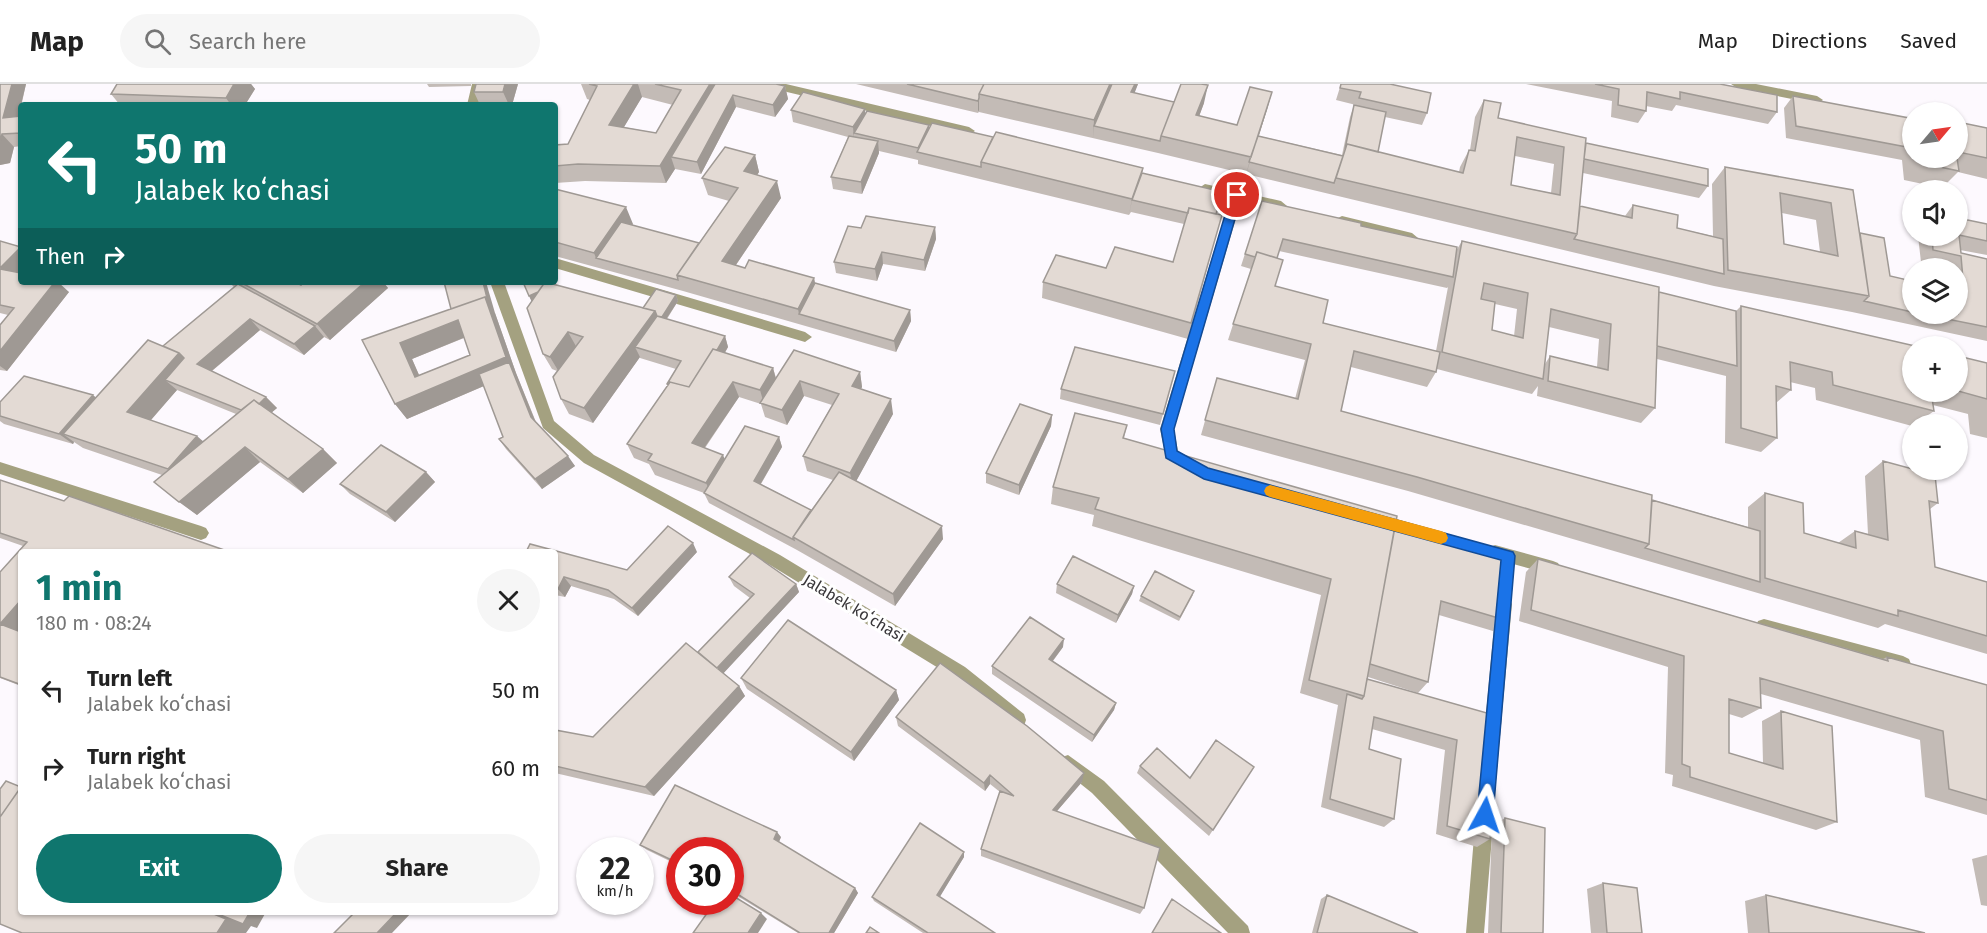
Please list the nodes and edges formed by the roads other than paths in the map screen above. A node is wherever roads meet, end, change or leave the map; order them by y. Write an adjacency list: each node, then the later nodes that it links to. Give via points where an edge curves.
1 (478, 84): 4 (street)
2 (770, 84): 6 (street)
3 (1737, 84): 5 (street)
4 (474, 102)
5 (1831, 103)
6 (980, 134)
7 (1190, 184): 8 (street)
8 (1237, 195): 9 (street); 16 (street, via 1167,429 1171,454)
9 (1295, 210)
10 (1330, 218): 11 (street)
11 (1423, 241)
12 (558, 264): 14 (street)
13 (498, 285): 23 (street, Jalabek koʻchasi, via 548,424 589,459 775,560 950,666)
14 (806, 337)
15 (0, 468): 17 (street)
16 (1196, 468)
17 (201, 533)
18 (1486, 550): 19 (street, via 1508,562)
19 (1565, 571)
20 (1505, 591): 25 (street)
21 (1748, 621): 22 (street)
22 (1919, 668)
23 (1029, 730)
24 (1055, 751): 27 (street, via 1098,787)
25 (1490, 756)
26 (1486, 803): 28 (street)
27 (1241, 933)
28 (1475, 933)

